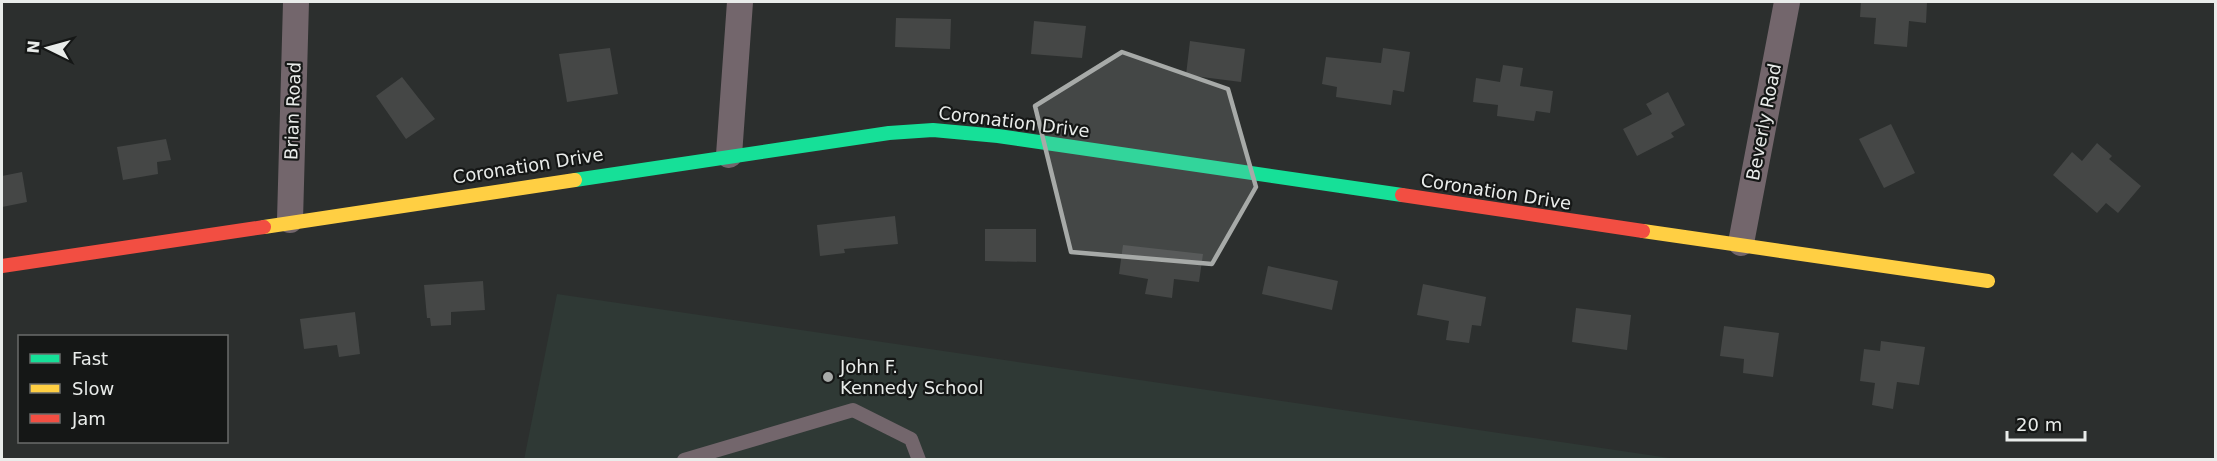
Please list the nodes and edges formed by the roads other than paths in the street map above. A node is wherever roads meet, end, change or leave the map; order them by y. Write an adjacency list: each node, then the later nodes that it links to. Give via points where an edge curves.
1 (296, 2): 5 (street, Brian Road)
2 (740, 2): 4 (street)
3 (1787, 2): 6 (street, Beverly Road)
4 (729, 154): 5 (street, Coronation Drive); 6 (street, Coronation Drive, via 933,130 998,136)
5 (290, 220): 7 (street, Coronation Drive)
6 (1741, 243): 8 (street, Coronation Drive)
7 (2, 266)
8 (1988, 281)
9 (684, 459): 10 (lane, via 853,410 911,439)
10 (919, 459)

